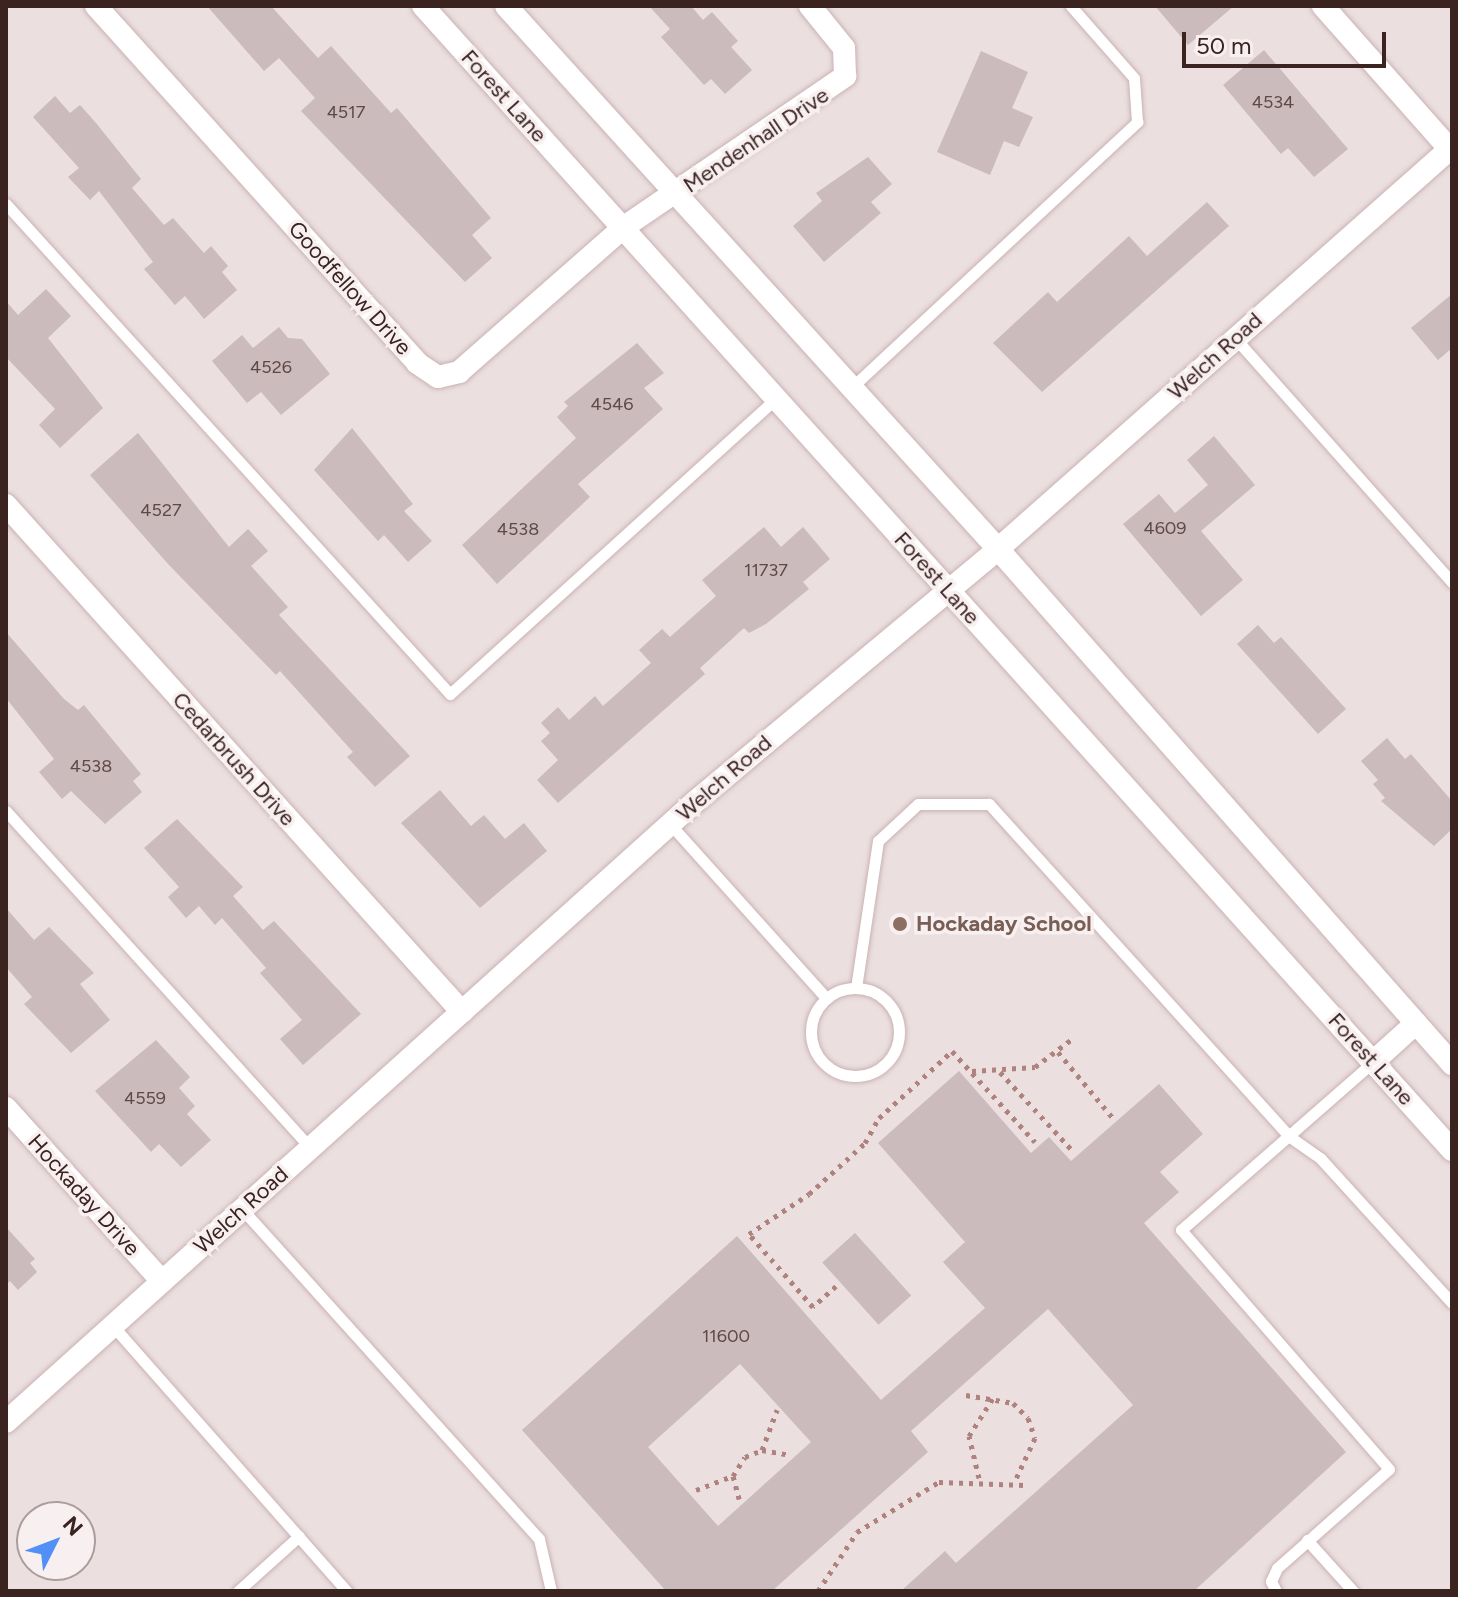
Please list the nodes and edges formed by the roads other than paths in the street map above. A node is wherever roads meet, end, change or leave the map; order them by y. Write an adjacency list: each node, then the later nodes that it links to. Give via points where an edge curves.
1 (96, 6): 10 (street, Goodfellow Drive, via 417,363 438,377 459,372)
2 (423, 6): 10 (street, Forest Lane)
3 (506, 6): 8 (street)
4 (810, 6): 8 (street, Mendenhall Drive, via 844,48 845,76)
5 (1071, 6): 12 (lane, via 1134,78 1137,122)
6 (1323, 6): 7 (street)
7 (1451, 149): 11 (street, Welch Road)
8 (676, 195): 10 (street, Goodfellow Drive); 12 (street)
9 (6, 204): 13 (lane, via 450,694)
10 (624, 227): 13 (street, Forest Lane)
11 (1235, 338): 15 (street, Welch Road); 16 (lane)
12 (851, 389): 15 (street)
13 (777, 397): 17 (street, Forest Lane)
14 (6, 505): 22 (street, Cedarbrush Drive)
15 (998, 549): 17 (street, Welch Road); 23 (street)
16 (1452, 582)
17 (947, 589): 19 (street, Welch Road); 24 (street, Forest Lane)
18 (6, 811): 28 (lane)
19 (670, 824): 21 (lane); 22 (street, Welch Road)
20 (856, 988): 21 (lane); 21 (lane, via 883,997 898,1021 896,1050 877,1071 849,1076 824,1063 811,1037); 27 (lane, via 878,841 918,804 989,804)
21 (826, 998)
22 (462, 1012): 28 (street, Welch Road)
23 (1416, 1023): 24 (street); 25 (street)
24 (1373, 1062): 27 (lane); 29 (street, Forest Lane)
25 (1452, 1064)
26 (6, 1108): 31 (street, Hockaday Drive)
27 (1290, 1137): 32 (lane, via 1321,1159); 36 (lane, via 1181,1230 1389,1469)
28 (310, 1148): 30 (street, Welch Road)
29 (1452, 1150)
30 (242, 1209): 31 (street, Welch Road); 39 (lane, via 539,1539)
31 (162, 1281): 33 (street, Welch Road)
32 (1452, 1303)
33 (113, 1326): 34 (street, Welch Road); 35 (lane)
34 (9, 1413)
35 (299, 1536): 37 (lane); 38 (lane)
36 (1307, 1540): 40 (lane, via 1277,1568 1271,1581); 41 (lane)
37 (341, 1589)
38 (238, 1591)
39 (551, 1591)
40 (1276, 1591)
41 (1353, 1591)

